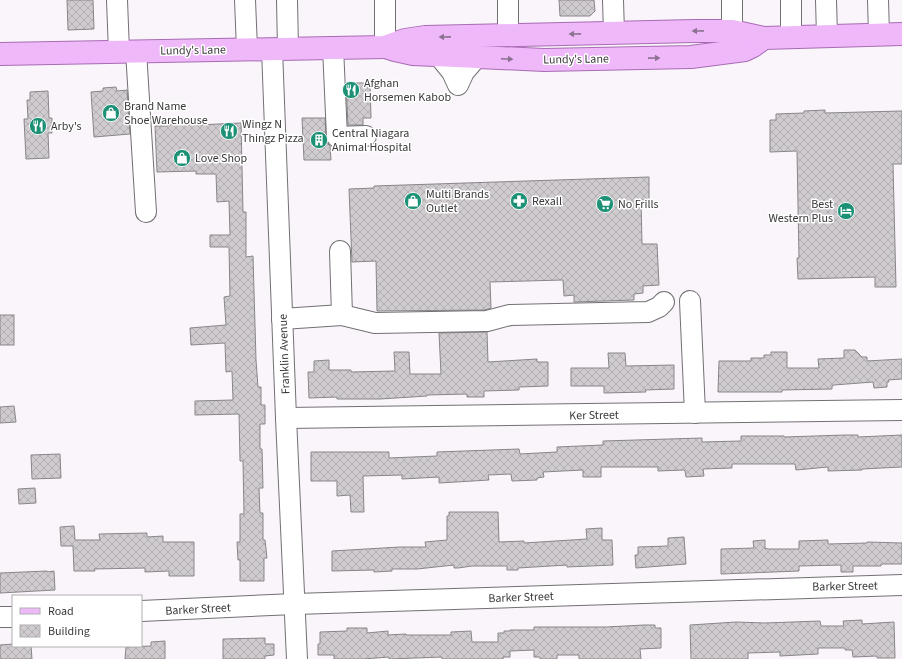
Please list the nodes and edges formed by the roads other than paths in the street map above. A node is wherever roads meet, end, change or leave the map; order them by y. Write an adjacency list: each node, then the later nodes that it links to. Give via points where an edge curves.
1 (117, 0): 23 (street)
2 (245, 0): 22 (street)
3 (288, 0): 21 (street, Franklin Avenue)
4 (385, 0): 20 (street)
5 (508, 0): 15 (street)
6 (613, 0): 12 (street)
7 (732, 0): 11 (street)
8 (790, 0): 16 (street)
9 (826, 0): 17 (street)
10 (878, 0): 13 (street)
11 (732, 31): 12 (main road, Lundy's Lane, one-way to 12); 18 (main road, Lundy's Lane)
12 (614, 33): 15 (main road, Lundy's Lane, one-way to 15)
13 (880, 34): 14 (main road, Lundy's Lane); 17 (main road, Lundy's Lane)
14 (902, 34)
15 (508, 36): 20 (main road, Lundy's Lane, one-way to 20, via 425,37)
16 (791, 36): 17 (main road, Lundy's Lane); 18 (main road, Lundy's Lane)
17 (826, 36)
18 (764, 38): 26 (main road, Lundy's Lane, one-way to 18, via 544,60 691,57 746,50)
19 (333, 47): 20 (main road, Lundy's Lane); 21 (main road, Lundy's Lane); 27 (street, via 337,137)
20 (385, 47): 25 (main road, Lundy's Lane)
21 (280, 48): 22 (main road, Lundy's Lane); 33 (street, Franklin Avenue)
22 (247, 49): 23 (main road, Lundy's Lane)
23 (128, 51): 24 (main road, Lundy's Lane); 28 (street)
24 (0, 54)
25 (439, 56): 26 (main road, Lundy's Lane); 26 (street, via 448,66 458,85 464,72)
26 (476, 58)
27 (366, 136)
28 (146, 212)
29 (340, 251): 32 (street)
30 (664, 302): 32 (street, via 648,312 510,315 487,321 375,323)
31 (690, 302): 35 (street)
32 (342, 315): 33 (street)
33 (282, 318): 36 (street, Franklin Avenue)
34 (902, 410): 35 (street, Ker Street)
35 (695, 414): 36 (street, Ker Street)
36 (286, 418): 38 (street, Franklin Avenue)
37 (902, 585): 38 (street, Barker Street)
38 (294, 604): 39 (street, Barker Street); 42 (street, Franklin Avenue)
39 (142, 611)
40 (0, 617): 41 (street)
41 (12, 617)
42 (297, 659)

